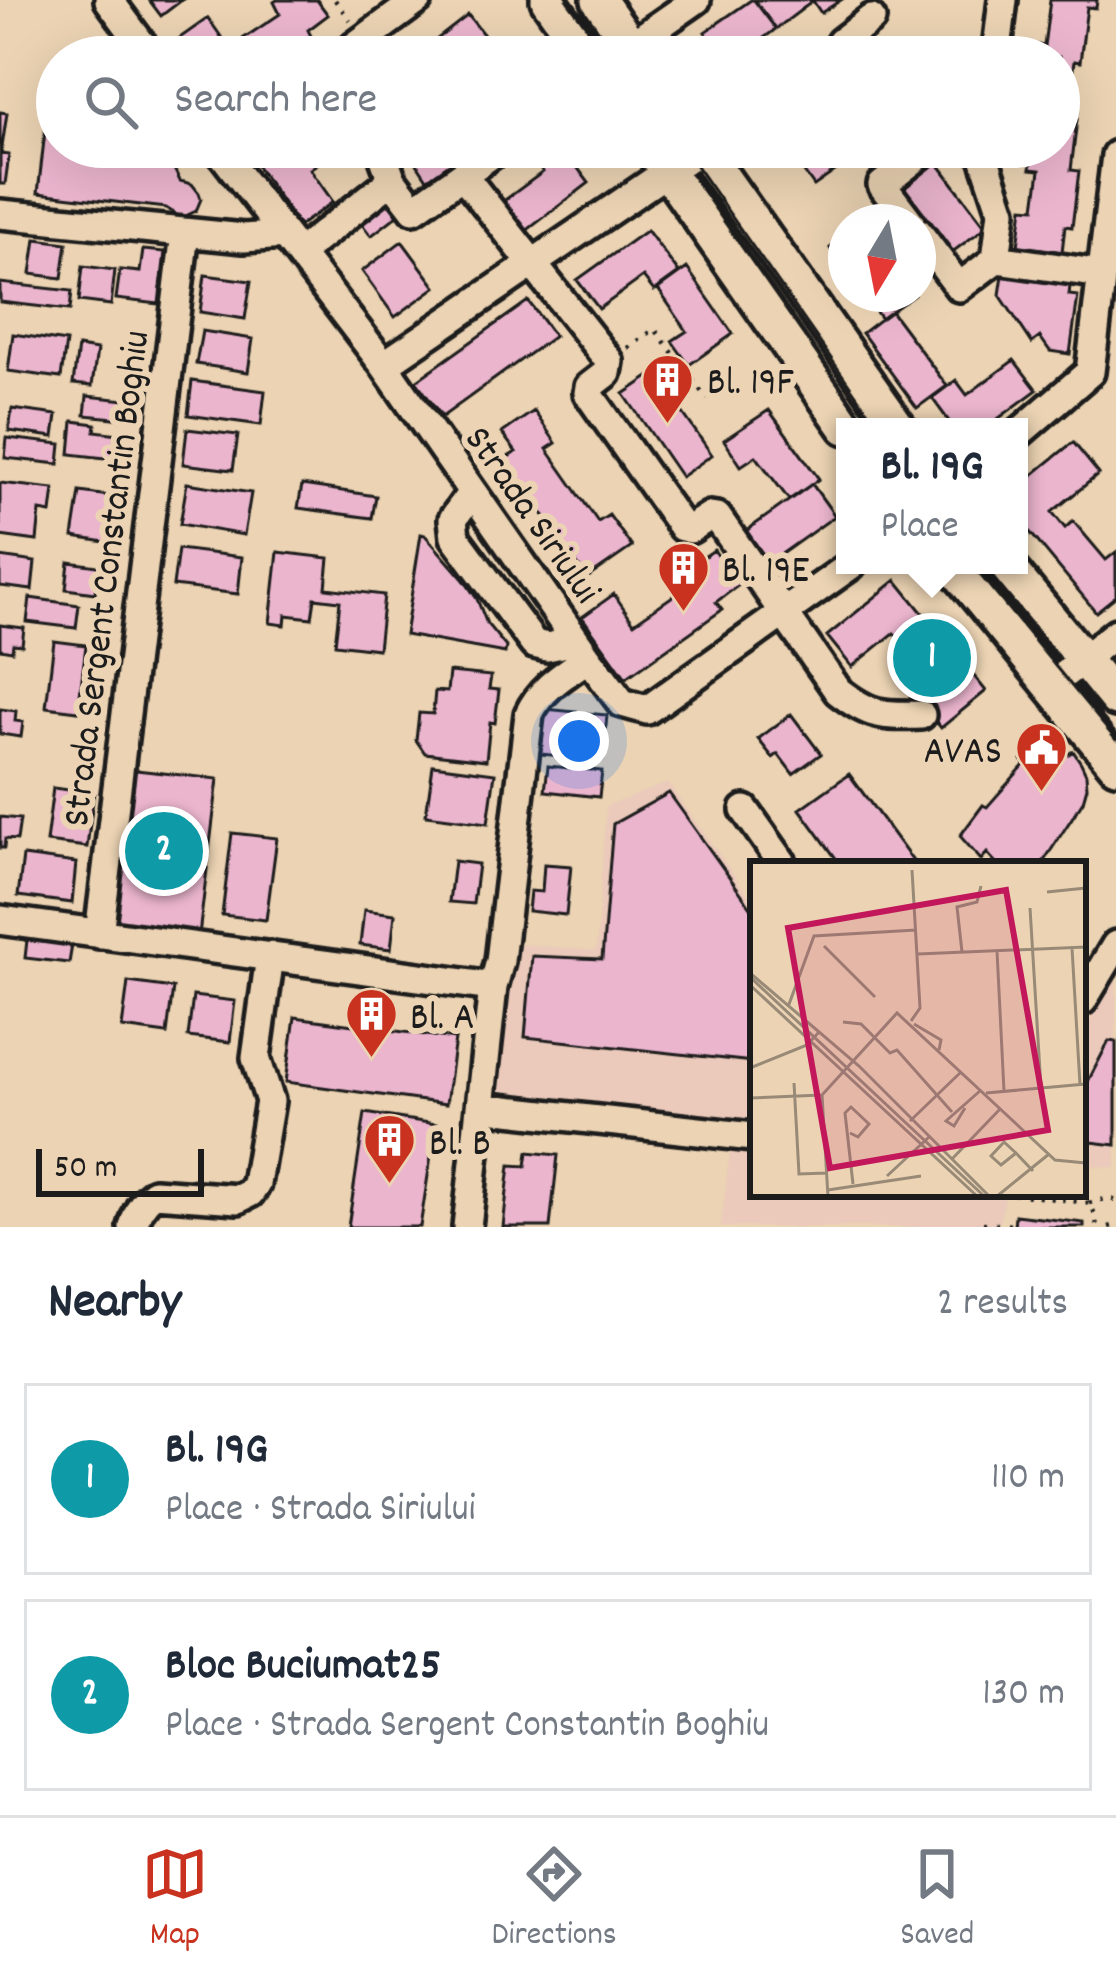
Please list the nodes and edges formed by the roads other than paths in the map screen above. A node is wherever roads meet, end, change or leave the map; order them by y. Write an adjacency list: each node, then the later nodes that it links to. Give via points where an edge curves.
1 (109, 0): 8 (street)
2 (418, 0): 9 (street)
3 (548, 0): 10 (main road)
4 (598, 0): 11 (main road)
5 (696, 0): 12 (street)
6 (1004, 0): 14 (street)
7 (871, 19): 13 (street)
8 (136, 36)
9 (382, 36)
10 (573, 36)
11 (618, 36)
12 (650, 36)
13 (850, 36)
14 (999, 36)
15 (1116, 155): 33 (street)
16 (233, 168): 29 (street, Strada Siriului)
17 (387, 168): 25 (street)
18 (473, 168): 24 (street)
19 (647, 168): 32 (street)
20 (664, 168): 35 (main road)
21 (716, 168): 34 (main road)
22 (898, 168): 26 (street, via 882,185)
23 (986, 168): 31 (street, via 1002,211)
24 (463, 175): 25 (street, via 414,209); 32 (street)
25 (392, 181): 29 (street)
26 (896, 204)
27 (0, 214): 28 (street)
28 (185, 232): 29 (street); 56 (street, Strada Sergent Constantin Boghiu)
29 (292, 244): 36 (street, Strada Siriului)
30 (936, 256): 31 (street, via 959,287)
31 (996, 259): 33 (street)
32 (534, 263): 36 (street); 45 (street, via 609,361 588,393 682,527 717,518)
33 (1102, 274): 37 (street)
34 (820, 319): 35 (street); 39 (main road)
35 (786, 344): 38 (main road)
36 (384, 365): 41 (street, Strada Siriului)
37 (1103, 374): 40 (street)
38 (839, 418)
39 (892, 418)
40 (1028, 427)
41 (472, 492): 47 (street, Strada Siriului); 47 (street, via 453,519 455,537 534,644)
42 (839, 574): 45 (street, Strada Siriului)
43 (959, 574): 49 (main road)
44 (1013, 574): 48 (main road)
45 (785, 614): 47 (street, Strada Siriului, via 647,710 622,703); 51 (street, via 838,691 862,709)
46 (1116, 633): 48 (street)
47 (582, 649): 59 (street, via 529,714)
48 (1083, 660): 49 (street); 50 (main road)
49 (1051, 686): 52 (main road)
50 (1116, 699)
51 (921, 715)
52 (1116, 765)
53 (745, 810): 54 (street)
54 (780, 861)
55 (0, 920): 56 (street)
56 (99, 934): 58 (street)
57 (1116, 944): 60 (street)
58 (270, 956): 59 (street); 63 (street, via 256,1058 270,1101 256,1184 238,1199 154,1193)
59 (493, 987): 61 (street)
60 (1086, 995)
61 (480, 1107): 62 (street); 64 (street)
62 (750, 1137)
63 (133, 1227)
64 (466, 1227)

